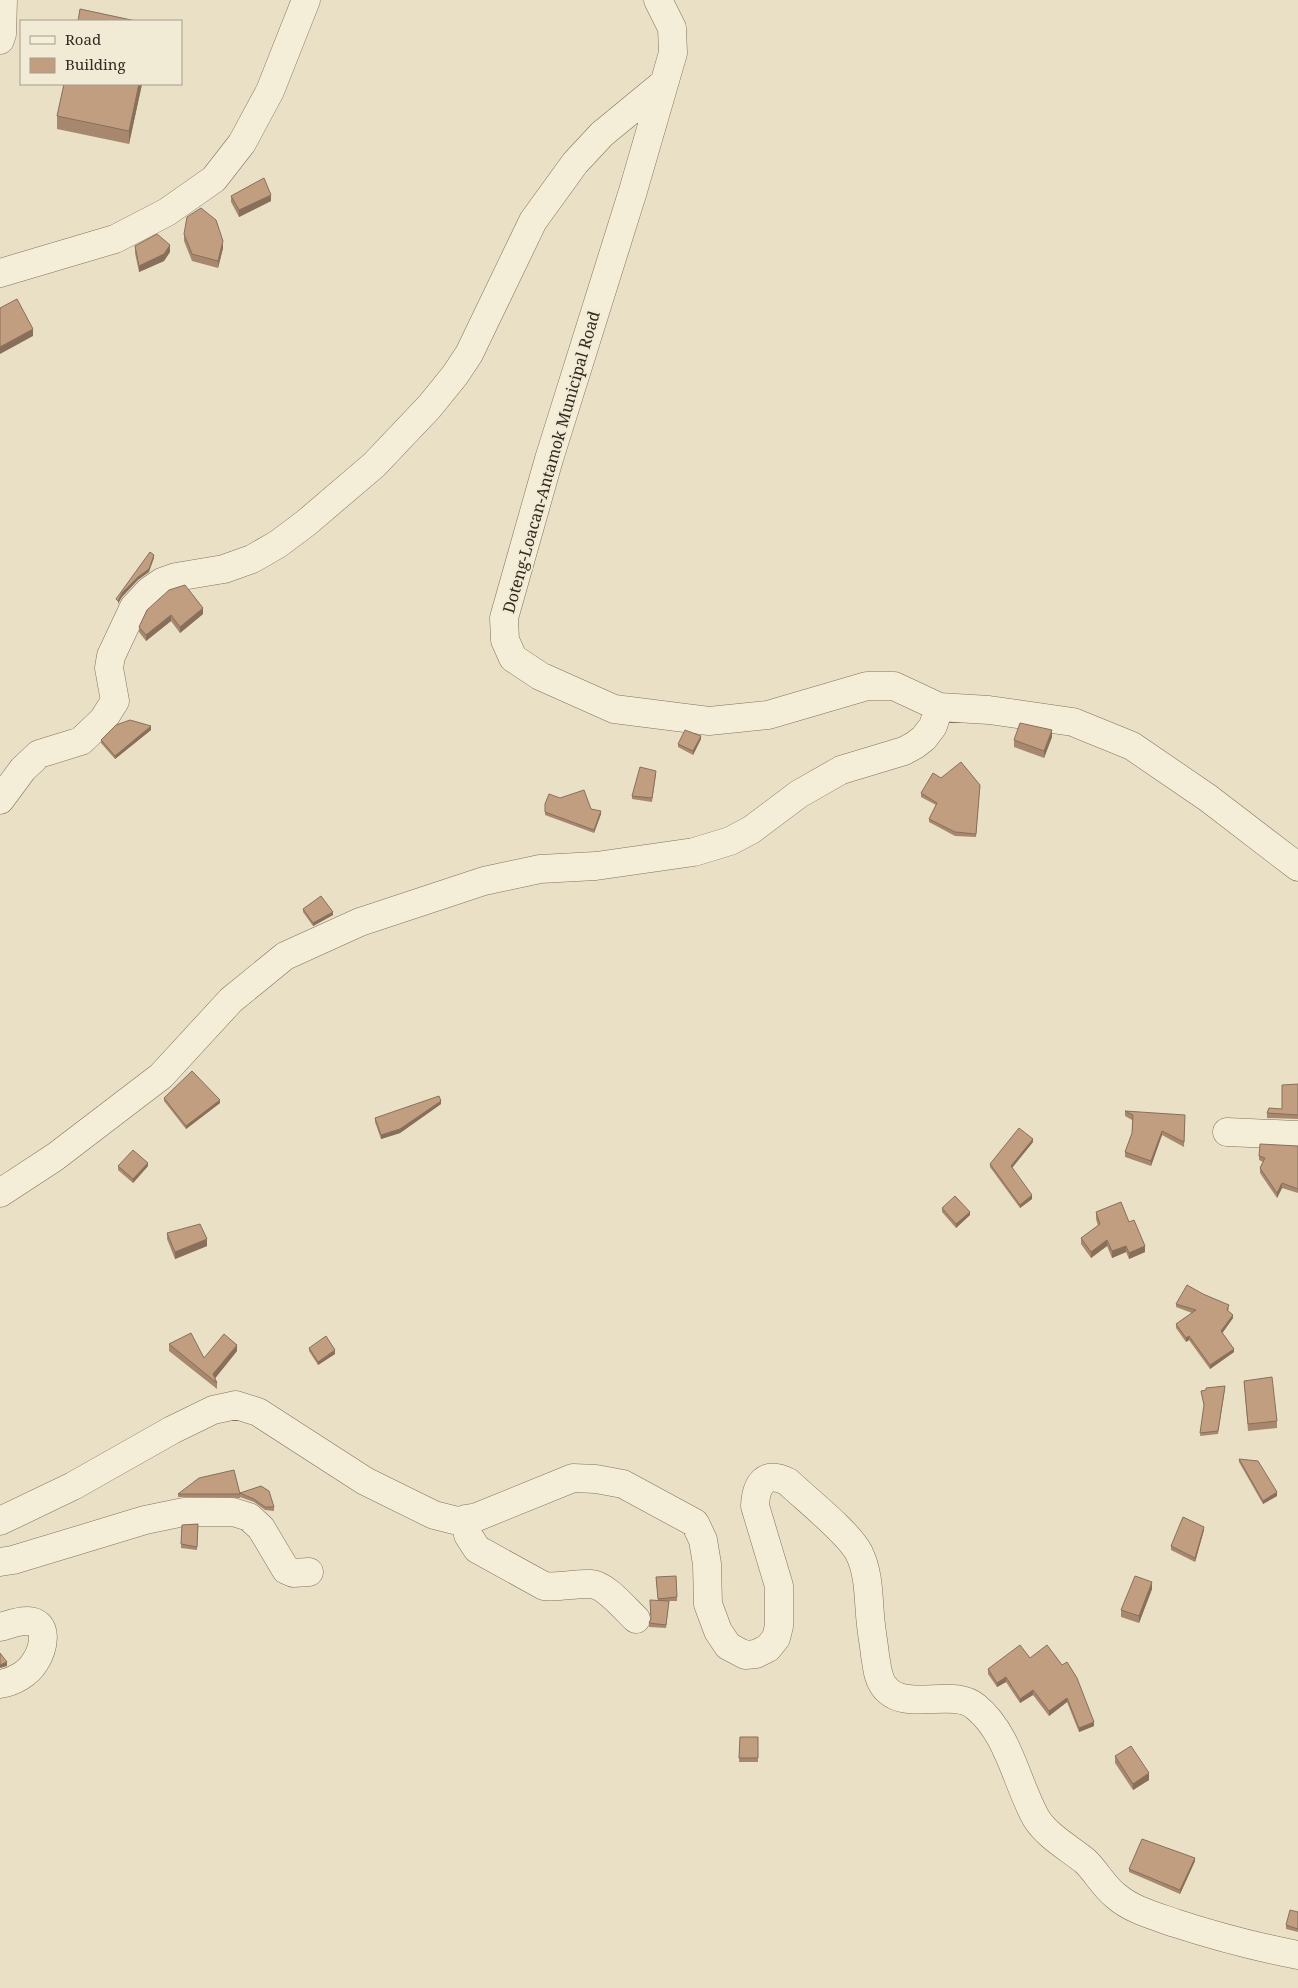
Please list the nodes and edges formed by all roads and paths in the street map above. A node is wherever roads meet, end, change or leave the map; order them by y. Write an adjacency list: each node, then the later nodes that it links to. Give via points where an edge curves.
1 (3, 0): 4 (street)
2 (306, 0): 6 (street, via 270,91 242,143 214,179 167,212 116,239)
3 (658, 0): 5 (street, Doteng-Loacan-Antamok Municipal Road, via 672,28 673,53)
4 (0, 40)
5 (664, 83): 7 (street, Doteng-Loacan-Antamok Municipal Road, via 546,469 504,618 504,640 514,658 540,676 614,708 709,721 768,715 867,686 894,686); 8 (street, via 602,134 575,163 533,221 469,354 430,406 374,465 278,544 224,569 176,577 150,591 134,607 111,656 109,668 115,701 103,720 81,741 39,754 23,769)
6 (0, 273)
7 (939, 707): 9 (street, via 989,710 1073,722 1132,746 1208,798); 12 (street, via 934,726 915,745 841,770 730,841 694,852 596,866 540,870 484,881 360,922 286,956 232,1000 161,1076 55,1157)
8 (0, 800)
9 (1298, 867)
10 (1227, 1132): 11 (street)
11 (1298, 1135)
12 (0, 1193)
13 (466, 1519): 14 (street, via 458,1521 434,1515 365,1482 258,1412 236,1405 212,1410 73,1486); 17 (street, via 468,1534 477,1549 544,1586 597,1585); 20 (street, via 573,1478 623,1484 695,1523 703,1540 708,1604 718,1631 734,1650 745,1655 756,1654 768,1648 776,1638 779,1586 755,1506 755,1495 760,1484 768,1478 778,1477 788,1482 859,1552 867,1576 878,1673 888,1693 902,1699 959,1700 974,1705 991,1722 1041,1825 1087,1863 1116,1897 1145,1913 1203,1932)
14 (0, 1521)
15 (0, 1562): 16 (street, via 145,1520 184,1512 233,1512 249,1517 261,1528 286,1570)
16 (309, 1572)
17 (636, 1619)
18 (0, 1627): 19 (street, via 35,1622 42,1629 44,1640 35,1664 21,1676)
19 (0, 1684)
20 (1298, 1955)

